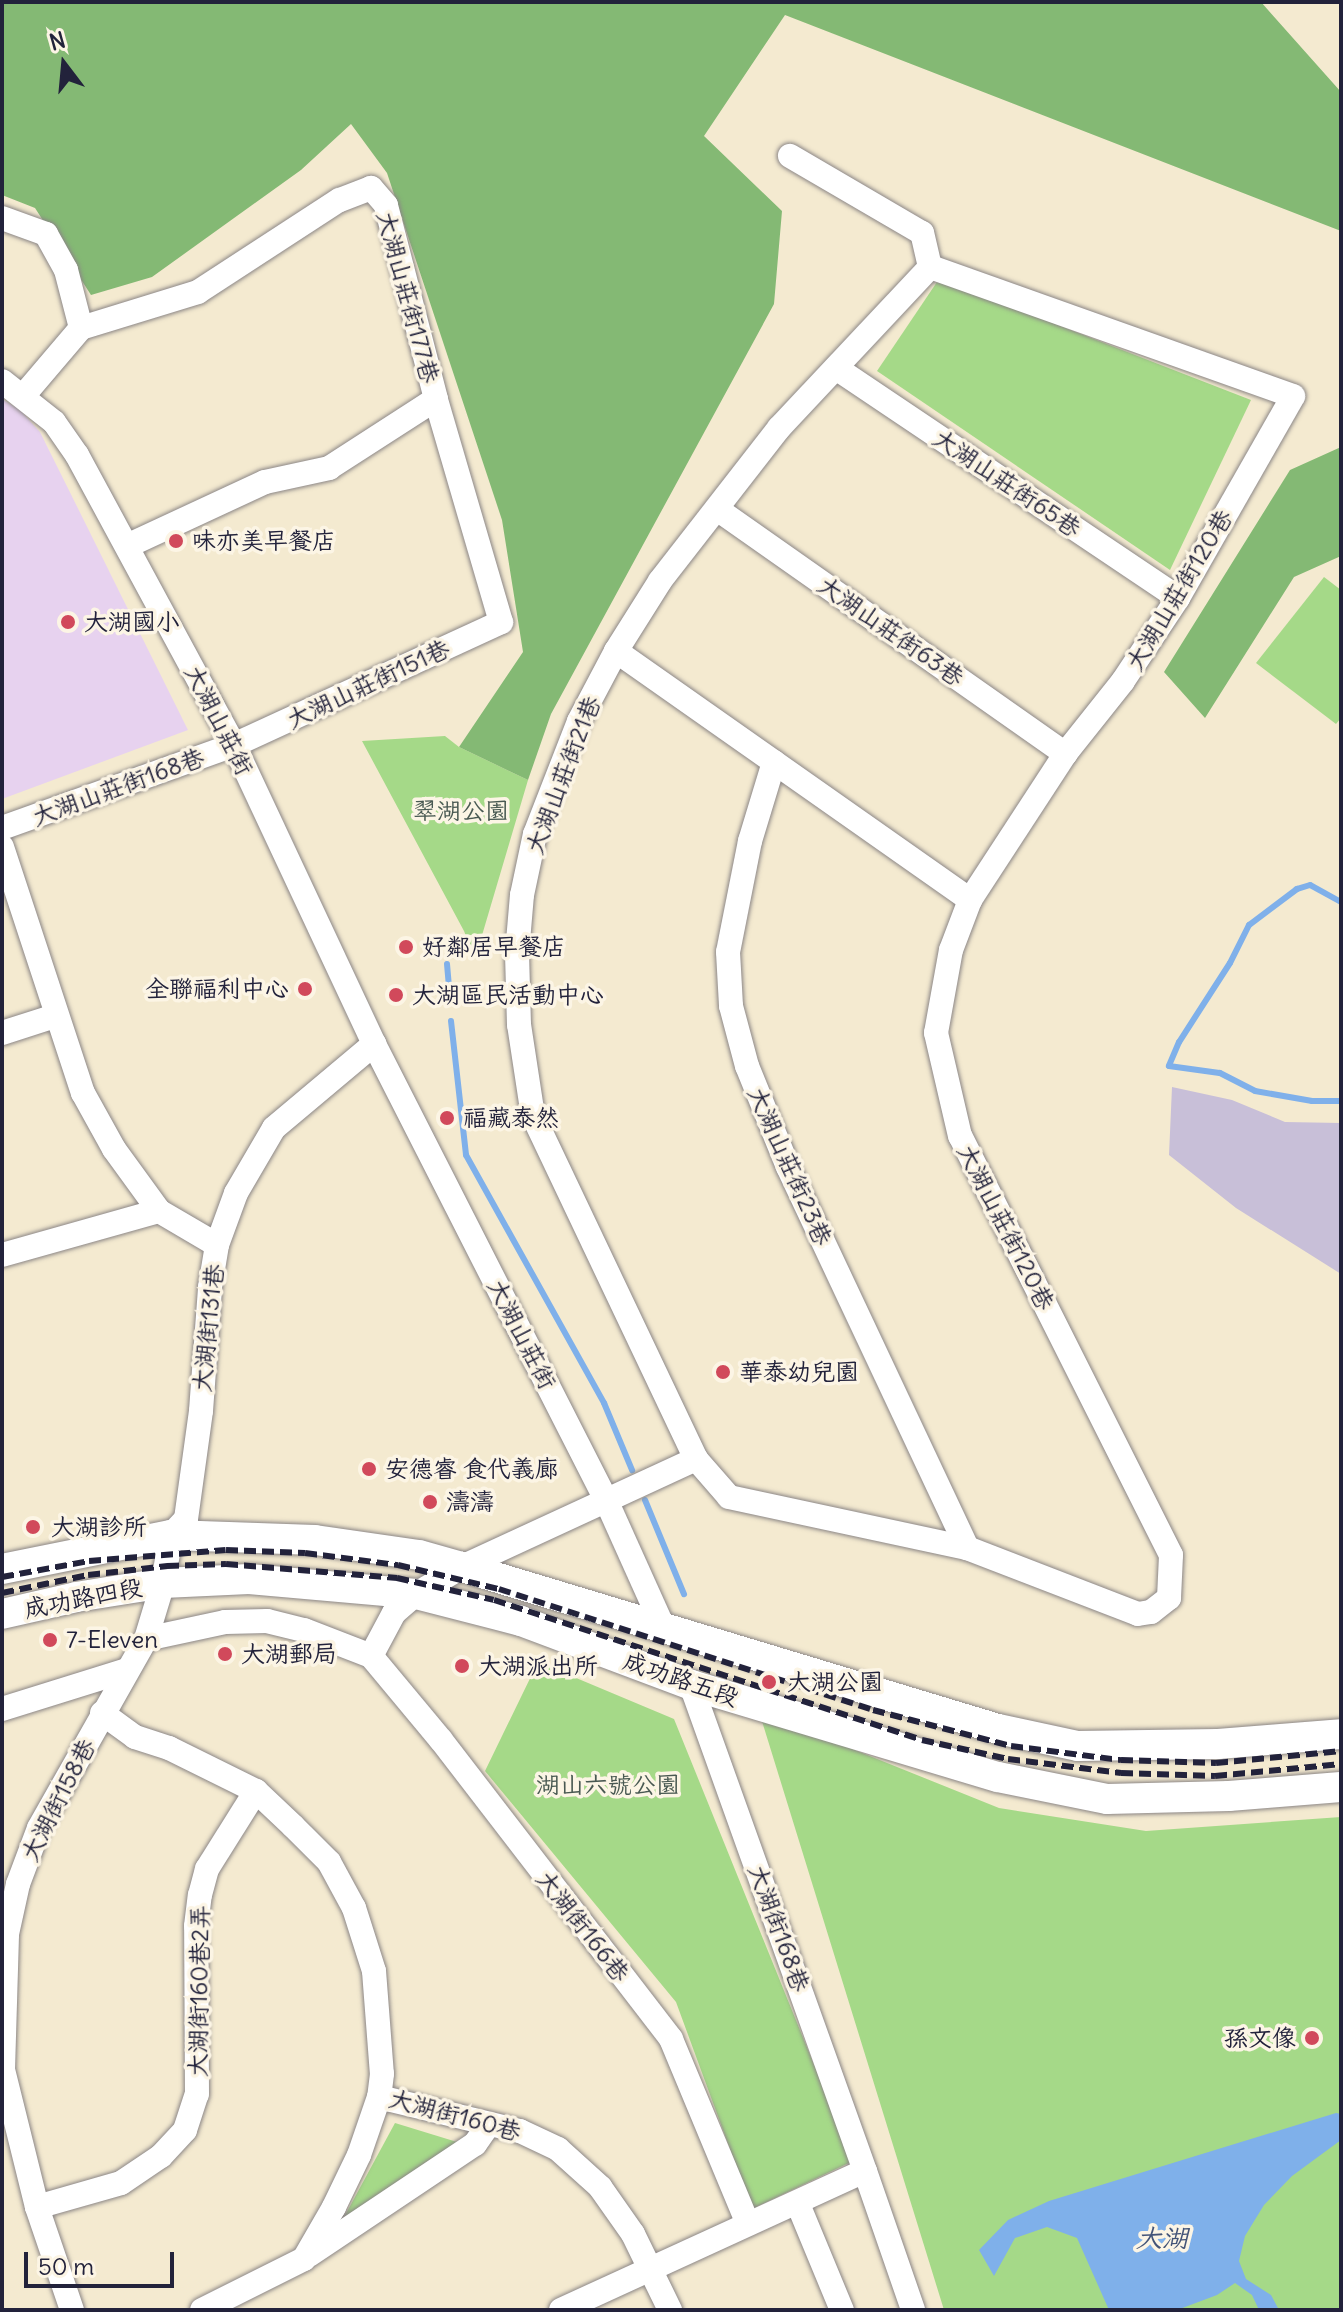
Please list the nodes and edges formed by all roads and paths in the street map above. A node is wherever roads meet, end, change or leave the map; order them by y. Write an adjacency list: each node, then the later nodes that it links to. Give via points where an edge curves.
1 (790, 156): 3 (street, via 922,233)
2 (2, 218): 4 (street, via 46,234 66,270)
3 (930, 267): 5 (street, 大湖山莊街21巷); 11 (street, 大湖山莊街120巷, via 1293,396)
4 (81, 328): 7 (street); 8 (street, 大湖山莊街177巷, via 198,292 339,200 371,188 386,205)
5 (836, 368): 9 (street, 大湖山莊街21巷, via 779,428); 11 (street, 大湖山莊街65巷)
6 (2, 381): 7 (street, 大湖山莊街)
7 (24, 395): 10 (street, 大湖山莊街, via 54,422 77,455)
8 (436, 399): 10 (street, via 329,468 265,482); 12 (street, 大湖山莊街177巷)
9 (717, 509): 13 (street, 大湖山莊街21巷, via 660,581); 15 (street, 大湖山莊街63巷)
10 (127, 546): 14 (street, 大湖山莊街)
11 (1178, 598): 15 (street, 大湖山莊街120巷, via 1123,681)
12 (501, 622): 14 (street, 大湖山莊街151巷)
13 (616, 651): 16 (street); 26 (street, 大湖山莊街21巷, via 579,721 535,834 517,953 519,1025 533,1116)
14 (234, 745): 17 (street, 大湖山莊街168巷); 22 (street, 大湖山莊街)
15 (1065, 754): 19 (street, 大湖山莊街120巷)
16 (774, 762): 19 (street); 29 (street, 大湖山莊街23巷, via 750,841 728,952 731,1006 747,1066 788,1167)
17 (2, 828)
18 (2, 847): 20 (street, 大湖街131巷)
19 (970, 900): 29 (street, 大湖山莊街120巷, via 951,950 936,1033 960,1136 1171,1555 1169,1598 1151,1612 1138,1614)
20 (55, 1016): 21 (street); 23 (street, 大湖街131巷, via 83,1093 114,1149)
21 (2, 1033)
22 (374, 1044): 24 (street, via 274,1128 236,1193); 27 (street, 大湖山莊街)
23 (159, 1211): 24 (street, 大湖街131巷); 25 (street)
24 (217, 1245): 28 (street, 大湖街131巷, via 186,1519)
25 (2, 1255)
26 (696, 1459): 27 (street); 29 (street, 大湖山莊街120巷, via 729,1497)
27 (606, 1500): 30 (street); 35 (street, 大湖山莊街)
28 (171, 1535): 30 (main road, 成功路五段, via 315,1540 419,1555); 31 (main road, 成功路四段); 32 (street, 大湖街131巷)
29 (967, 1548)
30 (462, 1567): 33 (street); 35 (main road, 成功路五段)
31 (2, 1569)
32 (163, 1583): 33 (main road, 成功路五段, via 249,1579); 34 (main road, 成功路四段); 36 (street, 大湖街158巷)
33 (416, 1594): 37 (street, via 394,1613); 39 (main road, 成功路五段, via 521,1621)
34 (2, 1614)
35 (663, 1627): 42 (main road, 成功路五段, via 998,1729 1078,1746 1218,1744)
36 (146, 1639): 37 (street, via 225,1622 267,1621); 38 (street, 大湖街158巷)
37 (371, 1656): 50 (street, 大湖街166巷, via 671,2039)
38 (127, 1670): 40 (street); 41 (street, 大湖街158巷)
39 (691, 1685): 43 (main road, 成功路五段, via 998,1777 1107,1799); 47 (street, 大湖街168巷)
40 (2, 1709)
41 (102, 1713): 44 (street, 大湖街160巷, via 135,1737); 49 (street, 大湖街158巷, via 39,1828 7,1934 3,2070)
42 (1341, 1734)
43 (1341, 1787)
44 (256, 1791): 45 (street, 大湖街160巷, via 329,1862 354,1908 374,1971); 49 (street, 大湖街160巷2弄, via 207,1869 200,1895 197,2094 185,2130 161,2156 121,2183)
45 (379, 2097): 46 (street, 大湖街160巷); 51 (street, via 359,2155)
46 (489, 2124): 51 (street, via 475,2144); 52 (street, 大湖街160巷, via 558,2149 600,2187)
47 (865, 2171): 48 (street); 58 (street, 大湖街168巷)
48 (798, 2204): 50 (street); 57 (street)
49 (37, 2207): 53 (street, 大湖街158巷)
50 (748, 2224): 52 (street)
51 (304, 2259): 54 (street)
52 (651, 2268): 55 (street); 56 (street, 大湖街160巷)
53 (72, 2310)
54 (202, 2310)
55 (561, 2310)
56 (670, 2310)
57 (842, 2310)
58 (913, 2310)

